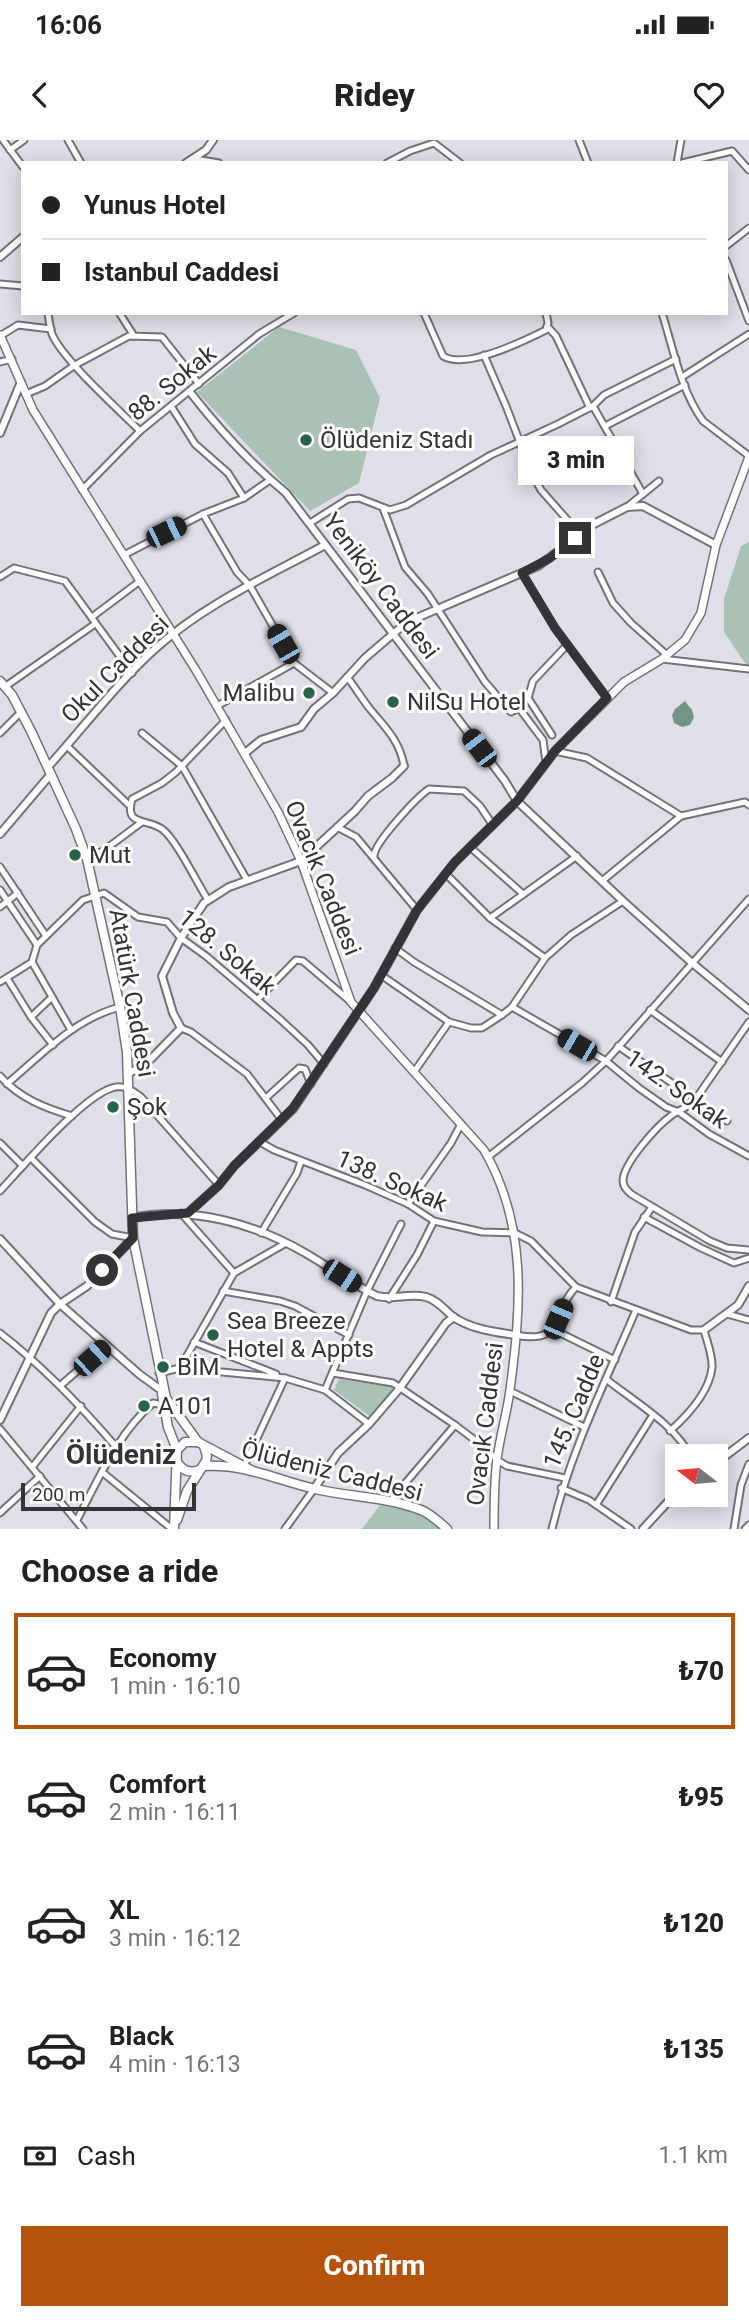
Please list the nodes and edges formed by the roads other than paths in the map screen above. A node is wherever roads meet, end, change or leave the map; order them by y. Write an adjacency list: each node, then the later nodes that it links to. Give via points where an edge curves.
1 (3, 140): 7 (street)
2 (24, 140): 7 (street)
3 (68, 140): 9 (street)
4 (213, 140): 8 (street)
5 (579, 140): 14 (street)
6 (681, 140): 15 (street)
7 (10, 150): 17 (street)
8 (195, 159): 10 (street); 11 (street)
9 (80, 161)
10 (190, 161)
11 (207, 161)
12 (391, 161): 13 (street, via 434,143)
13 (457, 161)
14 (587, 161)
15 (677, 161)
16 (690, 161): 18 (street, via 732,151)
17 (21, 164)
18 (749, 170)
19 (749, 228): 21 (street)
20 (21, 239): 22 (street)
21 (728, 244)
22 (0, 257)
23 (728, 265): 32 (street)
24 (0, 285): 25 (street)
25 (21, 286)
26 (48, 315): 34 (street)
27 (121, 315): 37 (street)
28 (425, 315): 38 (street, via 447,359)
29 (546, 315): 33 (street)
30 (663, 315): 40 (street)
31 (281, 316): 45 (street, 88. Sokak)
32 (749, 321)
33 (547, 327): 38 (street); 50 (street)
34 (51, 329): 36 (street, via 18,324); 42 (street)
35 (749, 334): 43 (street)
36 (0, 336): 39 (main road, Ovacık Caddesi)
37 (134, 336): 42 (street); 45 (street, via 162,337)
38 (484, 355): 54 (street)
39 (12, 359): 41 (street); 44 (main road, Ovacık Caddesi)
40 (676, 359): 43 (street); 50 (street, via 604,395)
41 (0, 362)
42 (75, 365): 48 (street); 52 (street)
43 (682, 377): 46 (street)
44 (21, 382): 48 (main road, Ovacık Caddesi); 53 (street)
45 (199, 384): 47 (street, 88. Sokak)
46 (685, 385): 51 (street); 55 (street, via 703,421)
47 (190, 392): 49 (street, 88. Sokak); 56 (street, Yeniköy Caddesi)
48 (26, 394): 58 (main road, Ovacık Caddesi)
49 (172, 407): 52 (street, 88. Sokak); 60 (street, via 195,444 228,473)
50 (592, 407): 51 (street); 54 (street)
51 (605, 426): 59 (street)
52 (140, 431): 58 (street, 88. Sokak)
53 (0, 433)
54 (519, 441): 62 (street, via 406,505); 65 (street, via 541,490)
55 (749, 457): 67 (main road)
56 (270, 480): 60 (street); 64 (street, Yeniköy Caddesi)
57 (659, 481): 59 (street)
58 (82, 490): 68 (main road, Ovacık Caddesi)
59 (643, 494): 61 (street)
60 (244, 498): 63 (street)
61 (627, 507): 65 (street); 67 (street, via 643,506)
62 (383, 508): 64 (street, via 359,498 348,499); 74 (street, via 405,567)
63 (203, 514): 68 (street); 73 (street)
64 (310, 523): 66 (street, Yeniköy Caddesi)
65 (578, 532): 70 (street, via 550,558)
66 (325, 545): 73 (street, Okul Caddesi); 77 (street, Yeniköy Caddesi)
67 (716, 545): 79 (main road, via 701,612 685,640)
68 (124, 555): 72 (main road, Ovacık Caddesi)
69 (598, 572): 79 (street, via 613,603)
70 (522, 573): 74 (street); 78 (street)
71 (0, 577): 75 (street, via 14,568 65,581)
72 (140, 581): 75 (street); 76 (main road, Ovacık Caddesi)
73 (250, 586): 76 (street, Okul Caddesi); 80 (street)
74 (437, 608): 77 (street, via 407,622); 96 (street, via 485,682 511,712 519,708 543,740)
75 (94, 621): 82 (street); 84 (street)
76 (173, 635): 82 (street, Okul Caddesi); 87 (main road, Ovacık Caddesi)
77 (393, 636): 83 (street); 100 (street, Yeniköy Caddesi)
78 (567, 645): 86 (street); 92 (street, via 533,681 528,698)
79 (664, 657): 81 (street); 86 (main road)
80 (295, 663): 85 (street); 87 (street)
81 (749, 669)
82 (132, 673): 93 (street, Okul Caddesi)
83 (347, 677): 85 (street); 98 (street, via 393,735)
84 (3, 684): 88 (main road, Atatürk Caddesi)
85 (333, 693): 95 (street, via 301,727 261,740)
86 (607, 698): 94 (main road)
87 (217, 706): 89 (main road, Ovacık Caddesi)
88 (21, 712): 90 (street); 99 (main road, Atatürk Caddesi)
89 (226, 720): 95 (main road, Ovacık Caddesi); 97 (street)
90 (0, 733)
91 (142, 733): 97 (street)
92 (552, 735)
93 (67, 746): 99 (street, Okul Caddesi); 102 (street)
94 (555, 751): 96 (main road); 103 (street, via 587,758)
95 (245, 753): 112 (main road, Ovacık Caddesi)
96 (546, 762): 100 (main road)
97 (182, 766): 102 (street, via 131,799); 115 (street)
98 (404, 766): 106 (street)
99 (50, 770): 107 (street, Okul Caddesi); 111 (main road, Atatürk Caddesi)
100 (517, 801): 105 (main road); 110 (street, Yeniköy Caddesi)
101 (749, 805): 103 (street, via 745,802)
102 (130, 806): 104 (street, via 134,819)
103 (681, 816): 116 (street)
104 (142, 822): 111 (street); 122 (street, via 160,827 169,836)
105 (492, 824): 108 (main road); 109 (street, via 464,790 429,789 374,850)
106 (337, 827): 109 (street, via 356,837); 112 (street)
107 (0, 834)
108 (470, 847): 114 (main road); 120 (street)
109 (374, 856): 126 (street)
110 (577, 856): 116 (street, Yeniköy Caddesi); 120 (street)
111 (87, 859): 119 (main road, Atatürk Caddesi)
112 (301, 861): 115 (street); 140 (main road, Ovacık Caddesi)
113 (0, 867): 118 (street)
114 (446, 874): 126 (main road); 127 (street)
115 (247, 880): 122 (street)
116 (602, 881): 124 (street, Yeniköy Caddesi)
117 (0, 890): 123 (street)
118 (18, 893): 123 (street); 128 (street)
119 (94, 894): 128 (street); 129 (street, 128. Sokak, via 104,893 138,917 167,922); 141 (main road, Atatürk Caddesi)
120 (523, 894): 127 (street)
121 (749, 899): 134 (street)
122 (208, 900): 129 (street)
123 (7, 901): 125 (street); 130 (street)
124 (623, 901): 132 (street); 134 (street, Yeniköy Caddesi)
125 (0, 907)
126 (417, 910): 131 (main road)
127 (490, 918): 132 (street)
128 (46, 936): 130 (street)
129 (181, 938): 139 (street, 128. Sokak); 150 (street, via 162,976)
130 (37, 945): 133 (street)
131 (395, 948): 135 (main road); 146 (street)
132 (545, 958): 142 (street)
133 (32, 962): 136 (street); 138 (street)
134 (691, 962): 143 (street); 144 (street, Yeniköy Caddesi)
135 (381, 975): 145 (main road); 148 (street)
136 (7, 978): 137 (street); 147 (street)
137 (0, 982)
138 (51, 998): 147 (street); 151 (street)
139 (258, 999): 140 (street, via 296,960); 156 (street, 128. Sokak)
140 (351, 1002): 145 (main road, Ovacık Caddesi)
141 (120, 1007): 151 (street, via 102,1011); 158 (main road, Atatürk Caddesi)
142 (512, 1007): 146 (street); 154 (street, 142. Sokak)
143 (650, 1010): 153 (street); 155 (street)
144 (749, 1010)
145 (358, 1012): 156 (main road); 157 (main road, Ovacık Caddesi)
146 (502, 1014): 148 (street, via 482,1028)
147 (31, 1017): 152 (street)
148 (449, 1022): 157 (street)
149 (749, 1022): 155 (street)
150 (181, 1028): 158 (street, via 145,1065); 163 (street, via 247,1074)
151 (71, 1030): 152 (street)
152 (53, 1045): 160 (street)
153 (618, 1046): 154 (street); 164 (street)
154 (606, 1061): 165 (street, 142. Sokak); 173 (street)
155 (722, 1062): 164 (street)
156 (324, 1064): 161 (main road)
157 (414, 1072): 169 (main road, Ovacık Caddesi)
158 (129, 1073): 162 (main road, Atatürk Caddesi)
159 (0, 1076): 160 (street)
160 (7, 1084): 166 (street, via 44,1108)
161 (311, 1084): 163 (street, via 299,1068); 167 (main road)
162 (130, 1088): 166 (street, via 113,1087); 177 (street); 183 (main road, Atatürk Caddesi)
163 (266, 1098): 167 (street)
164 (695, 1100): 165 (street); 168 (street)
165 (679, 1112): 172 (street, 142. Sokak); 180 (street, via 648,1139 625,1172 625,1188)
166 (72, 1116): 174 (street)
167 (282, 1120): 170 (main road)
168 (727, 1121)
169 (461, 1124): 173 (main road, Ovacık Caddesi); 179 (street)
170 (260, 1142): 175 (street, 138. Sokak); 177 (main road)
171 (0, 1143): 176 (street)
172 (749, 1156)
173 (488, 1157): 187 (main road, Ovacık Caddesi, via 505,1193)
174 (31, 1158): 176 (street); 188 (street, via 95,1222 112,1234)
175 (301, 1161): 179 (street, 138. Sokak); 186 (street)
176 (23, 1167): 178 (street)
177 (219, 1185): 181 (main road)
178 (0, 1191)
179 (408, 1205): 184 (street, 138. Sokak)
180 (652, 1207): 182 (street); 191 (street, via 710,1241)
181 (184, 1213): 183 (street); 186 (street, via 219,1218); 193 (street)
182 (644, 1217): 192 (street, via 734,1263); 199 (street)
183 (132, 1218): 188 (main road, Atatürk Caddesi)
184 (434, 1221): 187 (street, 138. Sokak, via 482,1232); 198 (street)
185 (401, 1224): 196 (street)
186 (261, 1233): 190 (street)
187 (514, 1233): 195 (street, via 531,1241); 209 (main road, Ovacık Caddesi, via 520,1299)
188 (133, 1238): 200 (street, via 87,1286); 215 (main road, Atatürk Caddesi)
189 (0, 1239): 200 (street)
190 (286, 1243): 193 (street); 196 (street)
191 (749, 1250)
192 (749, 1258)
193 (234, 1273): 197 (street)
194 (749, 1286): 202 (street)
195 (576, 1287): 199 (street); 205 (street)
196 (367, 1291): 198 (street); 208 (street)
197 (223, 1292): 208 (street, via 295,1306); 210 (street)
198 (390, 1299): 203 (street, via 424,1297)
199 (611, 1302): 201 (street)
200 (60, 1304): 211 (street); 212 (street, via 51,1313)
201 (636, 1310): 206 (street, via 691,1330); 213 (street, 145. Cadde)
202 (727, 1314): 204 (street); 206 (street)
203 (454, 1317): 209 (street, via 492,1332); 220 (street)
204 (749, 1320)
205 (552, 1329): 209 (street, via 535,1339); 213 (street)
206 (704, 1330): 232 (street, via 712,1368 698,1401)
207 (0, 1333): 212 (street)
208 (349, 1335): 216 (street)
209 (515, 1335): 223 (main road, Ovacık Caddesi)
210 (194, 1342): 214 (street); 217 (street)
211 (106, 1346): 219 (street); 221 (street)
212 (32, 1357): 219 (street); 227 (street)
213 (615, 1360): 218 (street, 145. Cadde)
214 (180, 1368): 215 (street); 217 (street)
215 (159, 1373): 221 (main road); 234 (main road, via 171,1407)
216 (333, 1373): 220 (street, via 393,1383); 222 (street)
217 (285, 1378): 222 (street); 240 (street)
218 (606, 1379): 226 (street); 230 (street, 145. Cadde)
219 (61, 1385): 225 (street)
220 (398, 1389): 228 (street); 229 (street)
221 (161, 1390): 224 (main road)
222 (325, 1390): 228 (street)
223 (510, 1391): 230 (street); 239 (main road, Ovacık Caddesi)
224 (163, 1405): 236 (street, via 153,1403 140,1414); 238 (main road)
225 (81, 1406): 236 (street); 242 (street)
226 (653, 1415): 232 (street); 251 (street)
227 (0, 1420)
228 (369, 1424): 249 (street, via 338,1453)
229 (454, 1425): 239 (street); 250 (street)
230 (584, 1427): 247 (street, 145. Cadde)
231 (0, 1429): 242 (street)
232 (670, 1431): 235 (street)
233 (749, 1438): 237 (street)
234 (200, 1444): 238 (main road, via 186,1442); 240 (main road); 243 (main road, via 207,1456)
235 (683, 1444)
236 (117, 1448): 245 (street)
237 (728, 1454)
238 (176, 1455): 243 (main road, via 183,1469 194,1472); 258 (main road)
239 (497, 1460): 247 (street); 255 (main road, Ovacık Caddesi)
240 (245, 1464): 244 (main road)
241 (749, 1464): 266 (street)
242 (33, 1466): 246 (street)
243 (201, 1468): 244 (main road, Ölüdeniz Caddesi, via 221,1465); 258 (main road)
244 (253, 1471): 249 (main road, Ölüdeniz Caddesi)
245 (102, 1472): 254 (street); 258 (street)
246 (40, 1476): 253 (street); 254 (street)
247 (565, 1478): 248 (street, 145. Cadde)
248 (561, 1488): 251 (street); 263 (street, 145. Cadde)
249 (314, 1489): 250 (main road, Ölüdeniz Caddesi); 259 (street)
250 (390, 1501): 260 (main road, Ölüdeniz Caddesi, via 425,1512)
251 (596, 1505): 264 (street)
252 (665, 1505): 265 (street)
253 (0, 1513)
254 (77, 1520): 257 (street)
255 (494, 1520): 261 (main road, Ovacık Caddesi); 262 (main road)
256 (749, 1525): 267 (street)
257 (83, 1529)
258 (173, 1529)
259 (285, 1529)
260 (447, 1529)
261 (488, 1529)
262 (494, 1529)
263 (552, 1529)
264 (631, 1529)
265 (643, 1529)
266 (734, 1529)
267 (745, 1529)

